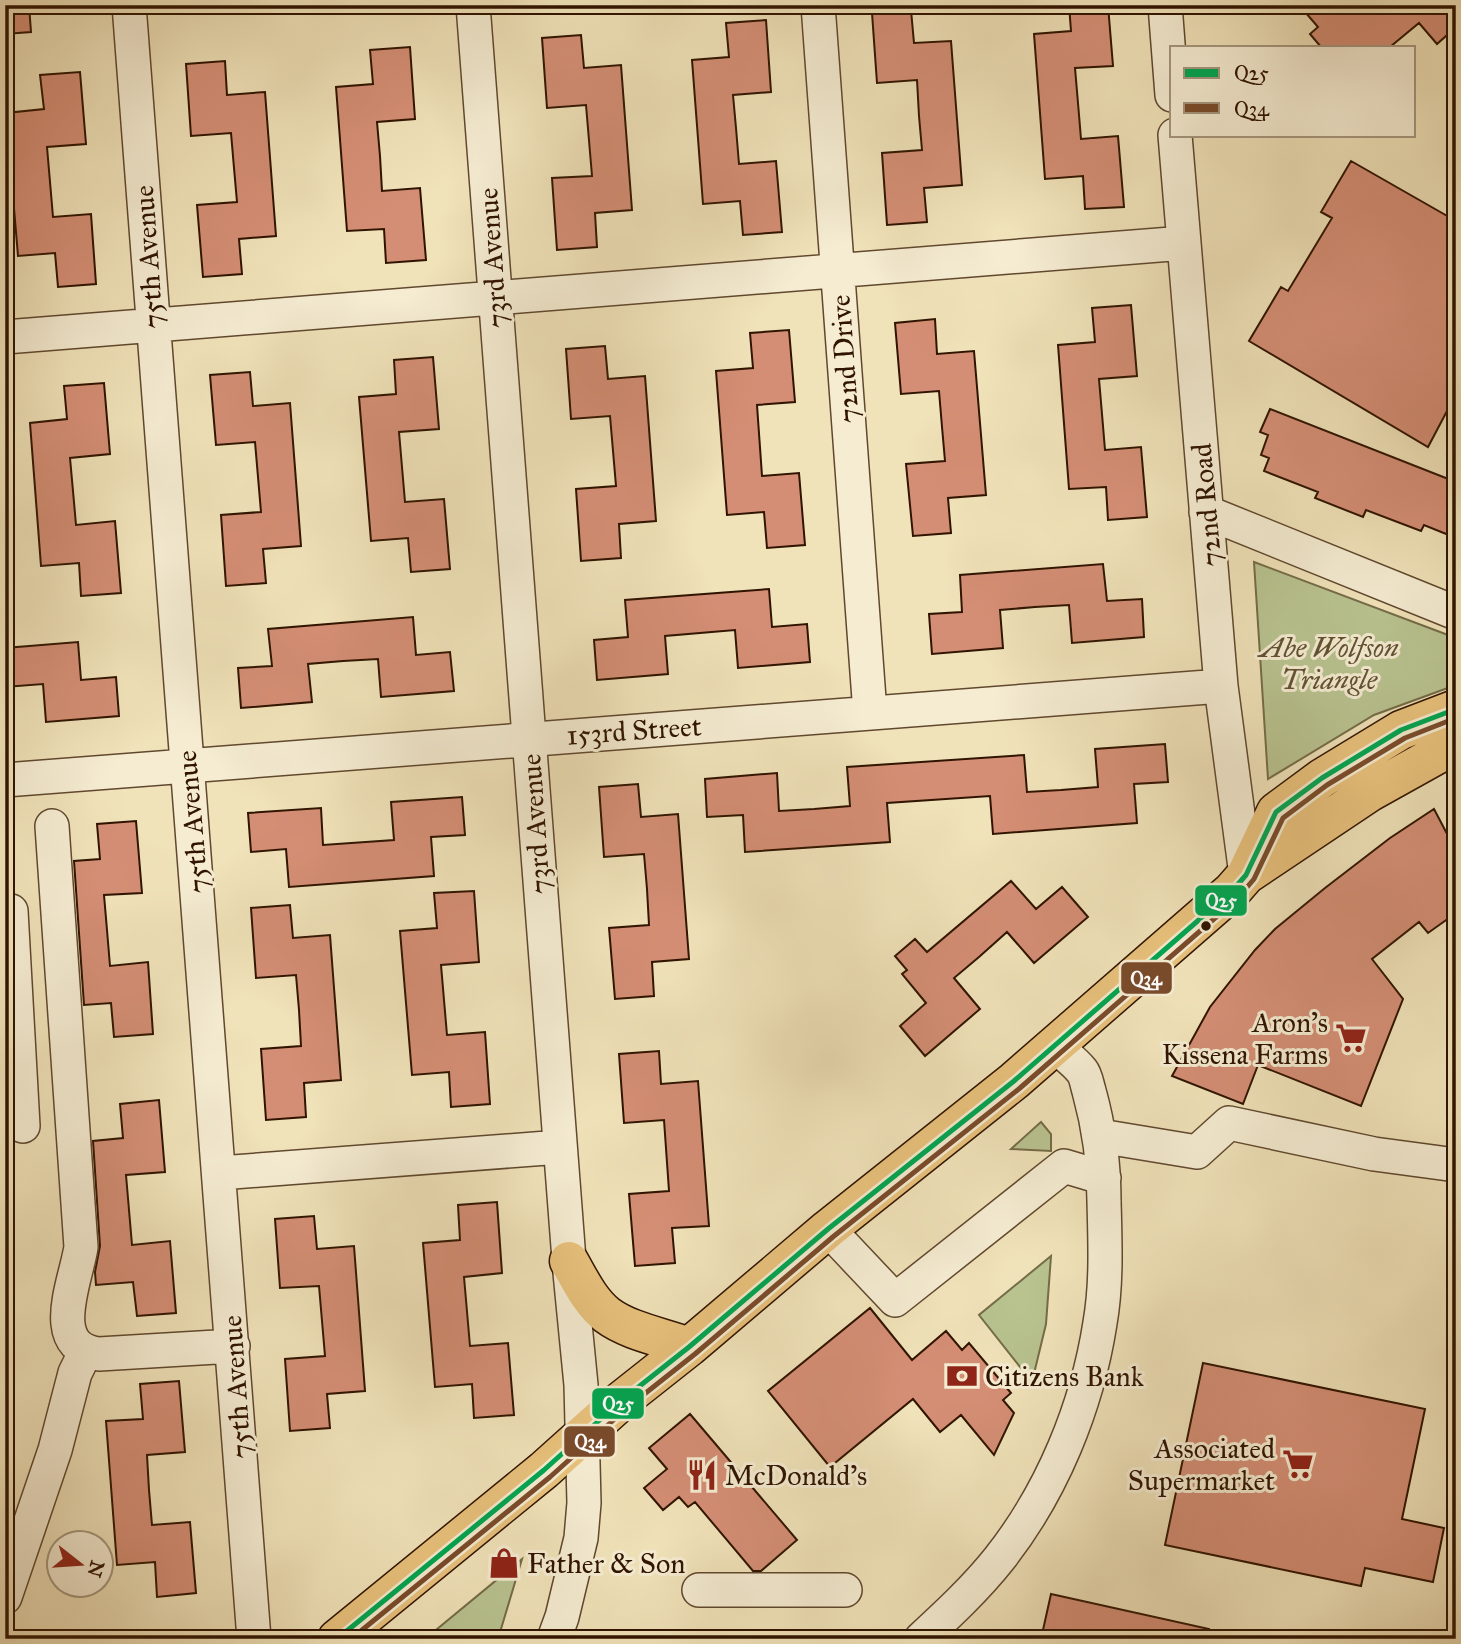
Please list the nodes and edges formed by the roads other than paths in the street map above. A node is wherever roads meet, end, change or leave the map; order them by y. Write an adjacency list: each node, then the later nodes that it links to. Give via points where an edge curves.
1 (129, 5): 10 (street, 75th Avenue)
2 (473, 5): 9 (street, 73rd Avenue)
3 (818, 5): 8 (street, 72nd Drive)
4 (1165, 5): 5 (street)
5 (1170, 69)
6 (1175, 136): 7 (street, 72nd Road)
7 (1184, 243): 8 (street); 12 (street, 72nd Road)
8 (837, 271): 9 (street); 16 (street, 72nd Drive)
9 (495, 298): 10 (street); 17 (street, 73rd Avenue)
10 (153, 326): 11 (street); 19 (street, 75th Avenue)
11 (5, 337)
12 (1206, 512): 13 (street); 14 (street, 72nd Road)
13 (1456, 613)
14 (1220, 686): 16 (street, 153rd Street); 22 (street, 72nd Road)
15 (1456, 709): 22 (main road, via 1401,730 1276,812)
16 (870, 713): 17 (street, 153rd Street)
17 (529, 738): 19 (street, 153rd Street); 27 (street, 73rd Avenue)
18 (1456, 748): 22 (main road, via 1370,792)
19 (187, 765): 20 (street, 153rd Street); 29 (street, 75th Avenue)
20 (5, 780)
21 (52, 826): 35 (street, via 81,1247 66,1322 69,1336)
22 (1247, 874): 24 (main road)
23 (5, 911): 25 (street, via 11,911)
24 (1055, 1046): 26 (street, via 1084,1073); 31 (main road)
25 (23, 1126)
26 (1100, 1136): 28 (street, via 1197,1152 1229,1123 1374,1154); 30 (street)
27 (560, 1147): 29 (street); 32 (street, 73rd Avenue)
28 (1456, 1165)
29 (220, 1173): 33 (street, 75th Avenue)
30 (1104, 1178): 31 (street, via 1064,1166 895,1300); 43 (street, via 1101,1322 1074,1421 1034,1508 1012,1542 954,1609)
31 (828, 1229): 34 (main road)
32 (569, 1261): 34 (main road, via 606,1314); 36 (street, 73rd Avenue)
33 (233, 1346): 35 (street); 40 (street, 75th Avenue)
34 (689, 1347): 36 (main road)
35 (85, 1353): 39 (street)
36 (582, 1433): 41 (main road, via 544,1470); 42 (street, 73rd Avenue, via 581,1538)
37 (699, 1590): 38 (street)
38 (845, 1590)
39 (5, 1597)
40 (254, 1639)
41 (337, 1639)
42 (554, 1639)
43 (921, 1639)

